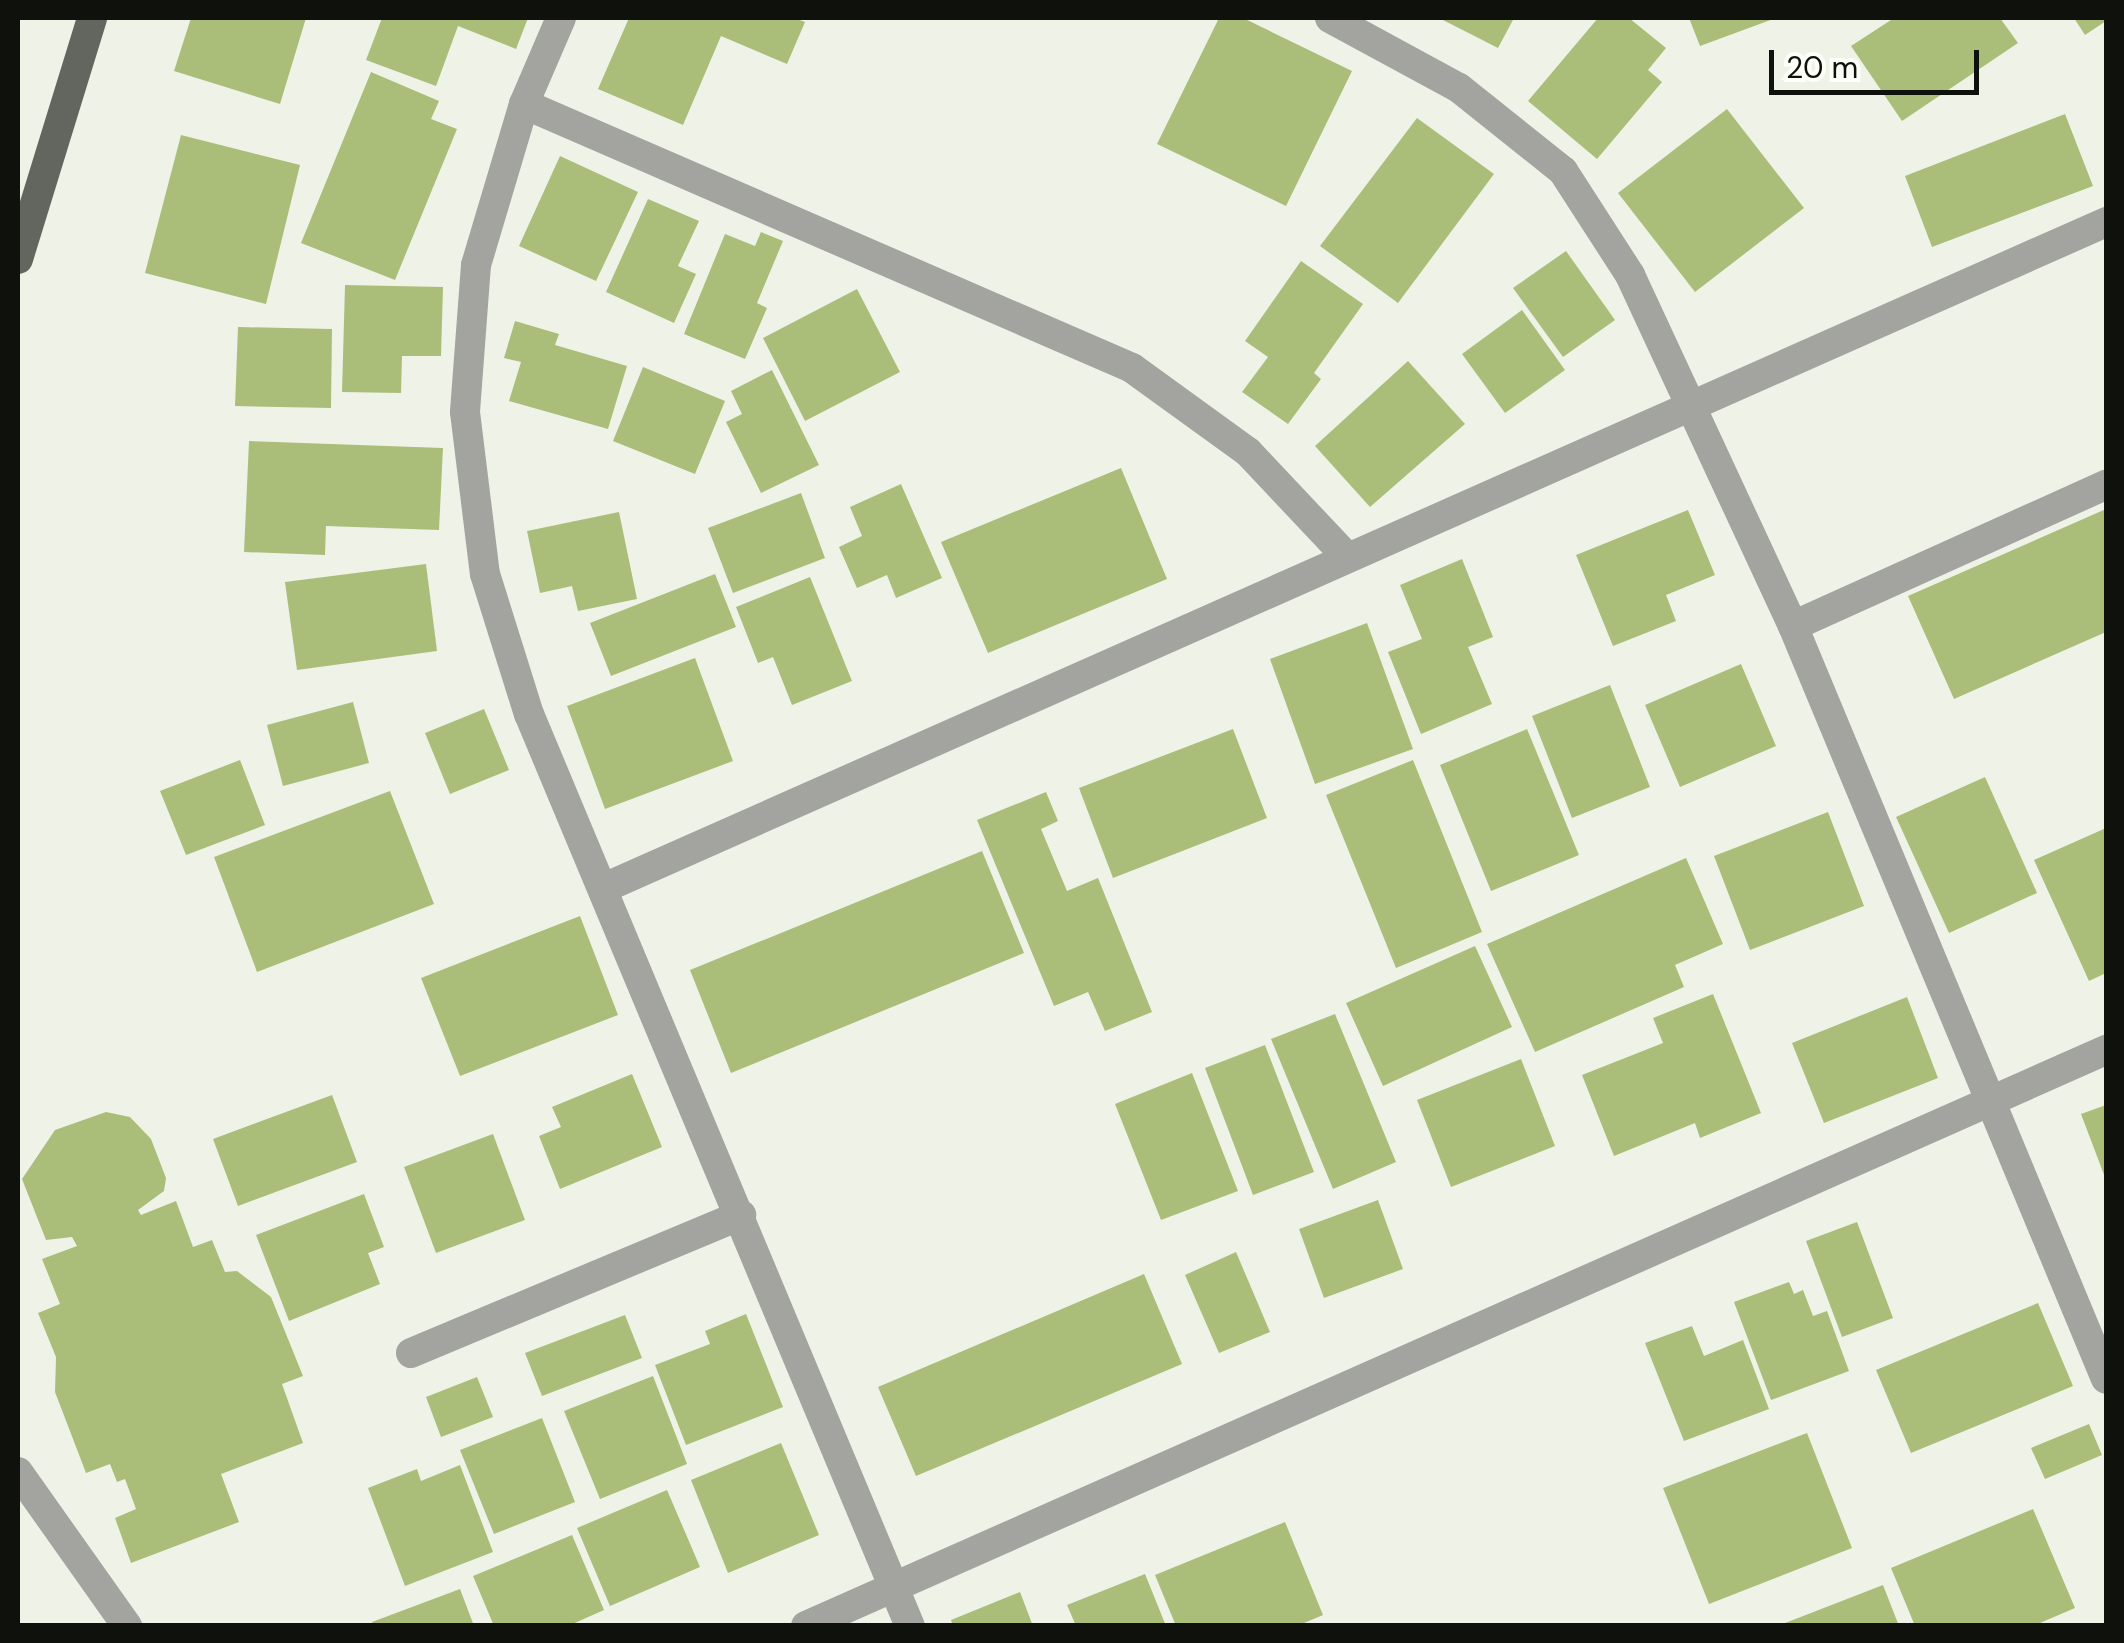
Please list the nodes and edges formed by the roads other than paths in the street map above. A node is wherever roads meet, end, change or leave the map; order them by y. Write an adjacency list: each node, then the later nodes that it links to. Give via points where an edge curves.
1 (92, 18): 6 (main road)
2 (561, 18): 4 (street)
3 (1330, 18): 7 (street, via 1458,88 1563,170 1630,275)
4 (524, 104): 9 (street, via 1132,368 1248,452); 11 (street, via 476,266 464,412 485,574 529,714)
5 (2106, 224): 7 (street)
6 (18, 259)
7 (1693, 408): 9 (street); 10 (street)
8 (2106, 485): 10 (street)
9 (1346, 556): 11 (street)
10 (1793, 626): 13 (street)
11 (604, 888): 14 (street)
12 (2106, 1050): 13 (street)
13 (1992, 1102): 16 (street); 18 (street)
14 (741, 1216): 15 (street); 18 (street)
15 (411, 1353)
16 (2106, 1379)
17 (18, 1472): 19 (street)
18 (894, 1587): 20 (street); 21 (street)
19 (128, 1626)
20 (806, 1626)
21 (910, 1626)

